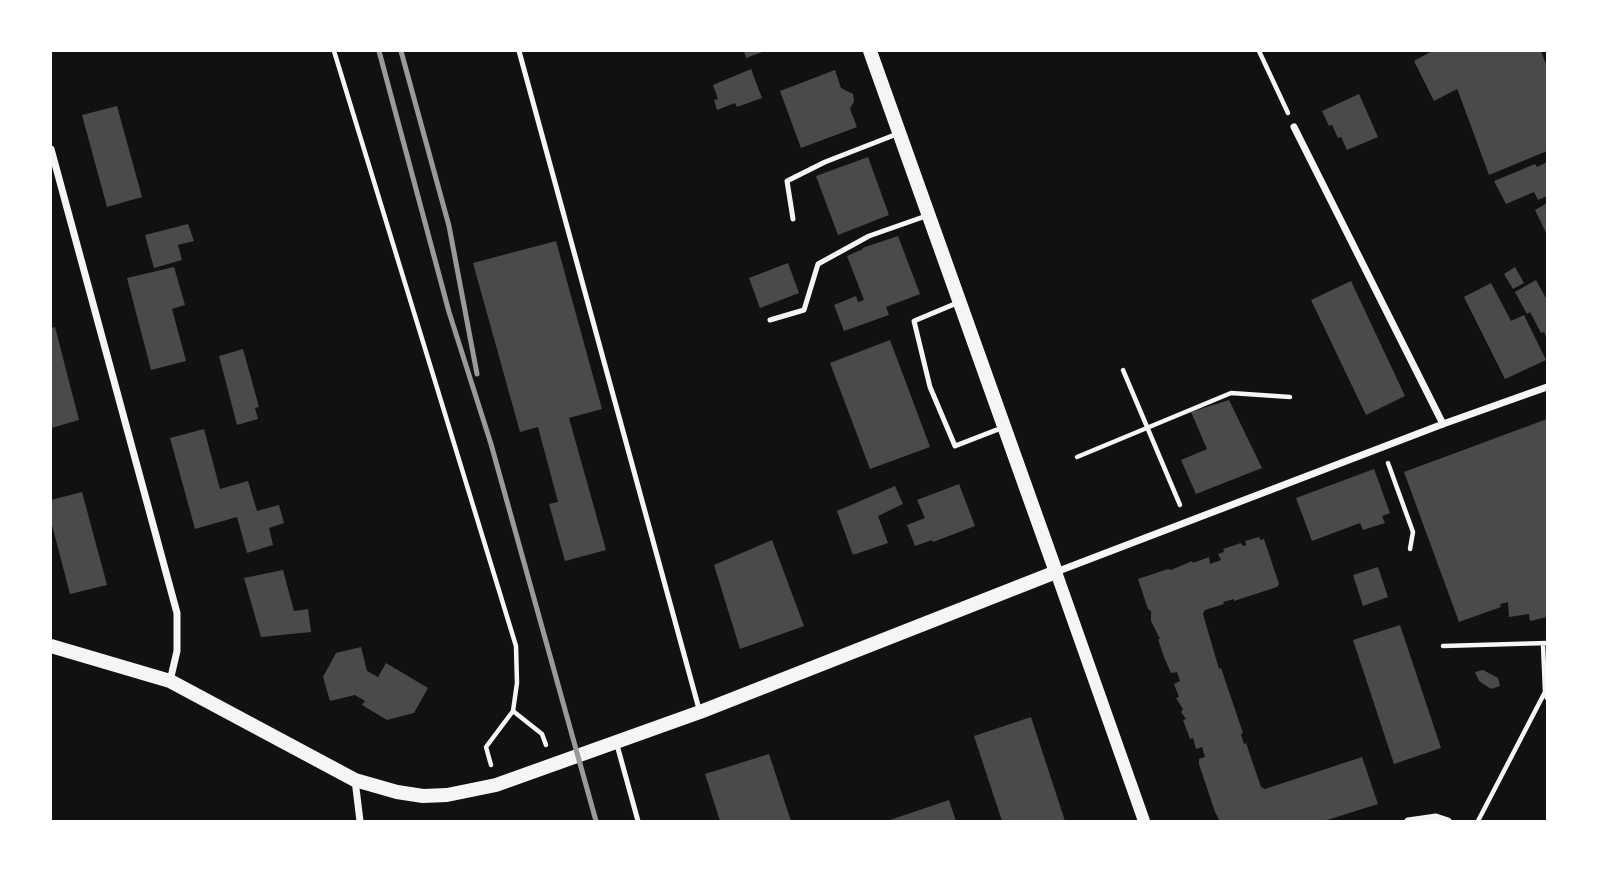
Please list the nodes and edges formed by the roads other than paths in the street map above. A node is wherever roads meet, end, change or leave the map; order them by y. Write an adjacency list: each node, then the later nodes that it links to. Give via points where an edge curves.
1 (519, 51): 16 (lane)
2 (870, 51): 4 (main road)
3 (1294, 127): 11 (street)
4 (900, 133): 6 (main road); 7 (lane, via 786,181)
5 (51, 149): 15 (street, via 177,613 177,651)
6 (929, 215): 8 (main road); 9 (lane, via 869,236 818,264 804,310)
7 (793, 219)
8 (960, 302): 12 (main road); 12 (lane, via 914,321 930,387 955,446)
9 (770, 320)
10 (1547, 387): 11 (street)
11 (1443, 424): 13 (street)
12 (1004, 427): 13 (main road)
13 (1056, 572): 16 (main road); 21 (street)
14 (51, 646): 15 (main road)
15 (170, 681): 18 (main road)
16 (700, 712): 17 (main road)
17 (616, 742): 18 (main road, via 496,785 447,795 397,792); 20 (lane)
18 (355, 780): 19 (street)
19 (360, 821)
20 (638, 821)
21 (1144, 821)
22 (1408, 821): 23 (street, via 1436,817)
23 (1448, 821)

